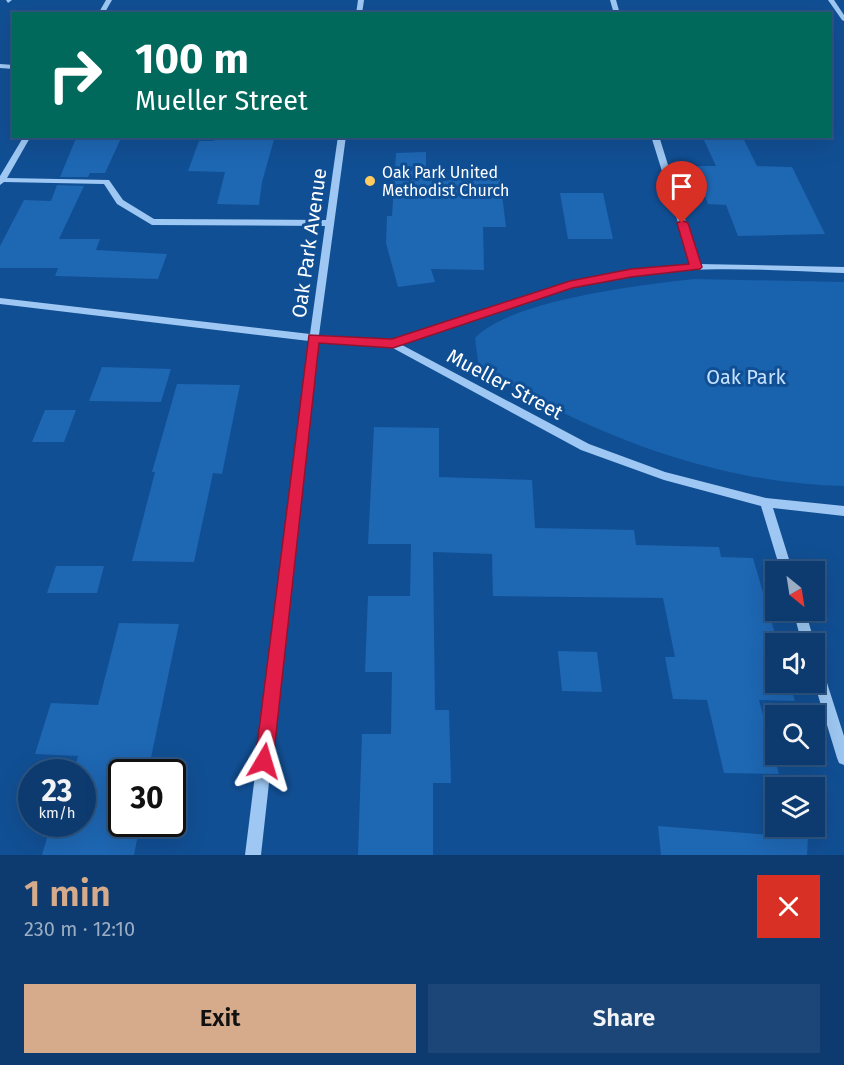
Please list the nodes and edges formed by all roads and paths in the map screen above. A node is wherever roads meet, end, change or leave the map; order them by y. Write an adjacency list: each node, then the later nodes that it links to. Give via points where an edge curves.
1 (831, 0): 2 (street)
2 (844, 19)
3 (27, 138): 7 (street)
4 (342, 138): 9 (street, Oak Park Avenue)
5 (656, 138): 10 (street)
6 (0, 168): 7 (street)
7 (9, 168): 8 (street)
8 (1, 182): 9 (street, via 106,182 120,202 152,222)
9 (330, 223): 13 (street, Oak Park Avenue)
10 (696, 267): 11 (street); 14 (street, via 631,273 570,285)
11 (844, 270)
12 (0, 301): 13 (street, Mueller Street)
13 (314, 338): 14 (street, Mueller Street); 20 (street, Oak Park Avenue)
14 (393, 344): 15 (street, Mueller Street, via 585,447 664,476)
15 (766, 503): 16 (street, Mueller Street); 17 (street)
16 (844, 511)
17 (784, 561)
18 (824, 693): 19 (street)
19 (844, 758)
20 (253, 855)

